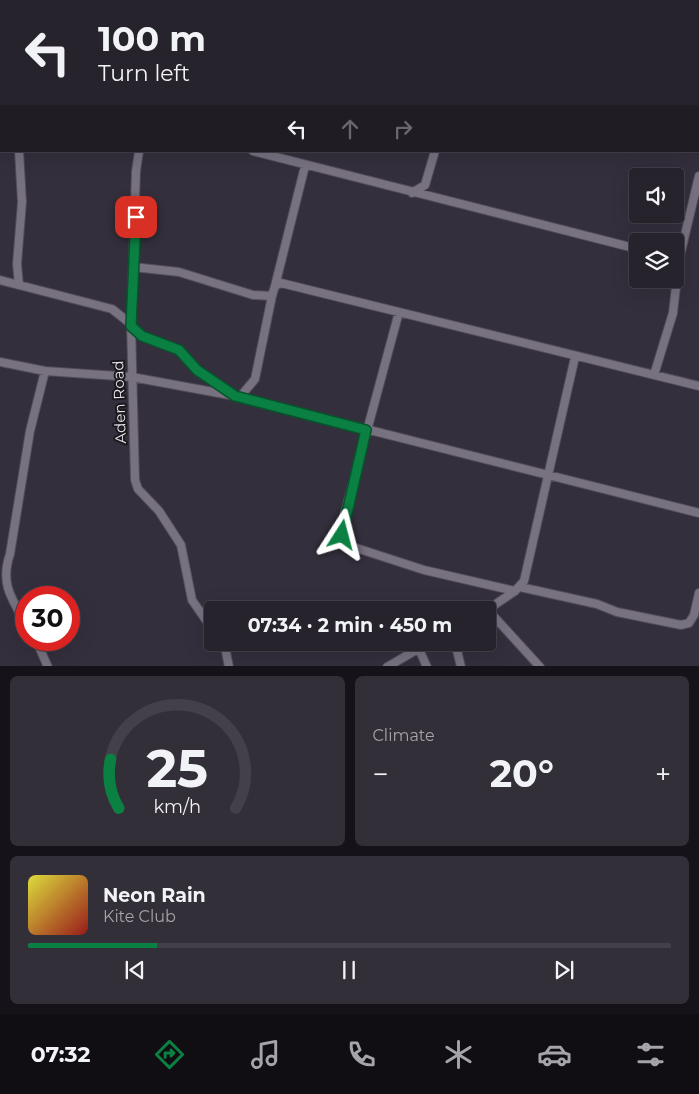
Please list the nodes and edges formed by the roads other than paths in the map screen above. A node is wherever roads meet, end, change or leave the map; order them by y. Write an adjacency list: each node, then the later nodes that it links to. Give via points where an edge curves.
1 (19, 152): 12 (street, via 22,202 17,264)
2 (139, 152): 10 (street, Aden Road)
3 (256, 152): 5 (street)
4 (435, 152): 7 (street, via 425,185)
5 (304, 166): 7 (street); 13 (street)
6 (699, 176): 8 (street)
7 (412, 193): 9 (street)
8 (684, 233)
9 (629, 248)
10 (133, 267): 15 (street, via 179,272 253,295); 16 (street, Aden Road)
11 (0, 280): 12 (street)
12 (19, 285): 17 (street)
13 (275, 286): 15 (street); 18 (street, via 281,283)
14 (675, 288): 24 (street, via 673,313)
15 (272, 296): 28 (street, via 255,379)
16 (133, 307): 17 (street); 19 (street, Aden Road)
17 (112, 309): 19 (street)
18 (399, 312): 20 (street); 29 (street)
19 (131, 325): 25 (street, Aden Road); 28 (street, via 142,336 179,350 197,370)
20 (575, 357): 24 (street); 30 (street)
21 (0, 362): 22 (street)
22 (44, 371): 23 (street); 26 (street)
23 (58, 372): 25 (street); 26 (street)
24 (654, 375): 27 (street)
25 (132, 377): 28 (street); 38 (street, Aden Road, via 135,480 138,489 159,511 181,545 192,600)
26 (41, 384): 32 (street, via 10,554)
27 (699, 386)
28 (238, 397): 29 (street)
29 (366, 430): 30 (street); 33 (street, via 344,516 344,544 424,570)
30 (550, 475): 31 (street); 33 (street, via 524,581)
31 (699, 513)
32 (2, 570): 36 (street)
33 (518, 589): 35 (street); 37 (street, via 681,625)
34 (699, 593): 37 (street)
35 (496, 604)
36 (15, 605)
37 (694, 615): 40 (street)
38 (204, 617)
39 (496, 620): 51 (street)
40 (699, 625)
41 (41, 651): 46 (street)
42 (226, 651): 47 (street)
43 (415, 651): 48 (street)
44 (420, 651): 49 (street)
45 (457, 651): 50 (street)
46 (48, 666)
47 (229, 666)
48 (387, 666)
49 (426, 666)
50 (461, 666)
51 (540, 666)

